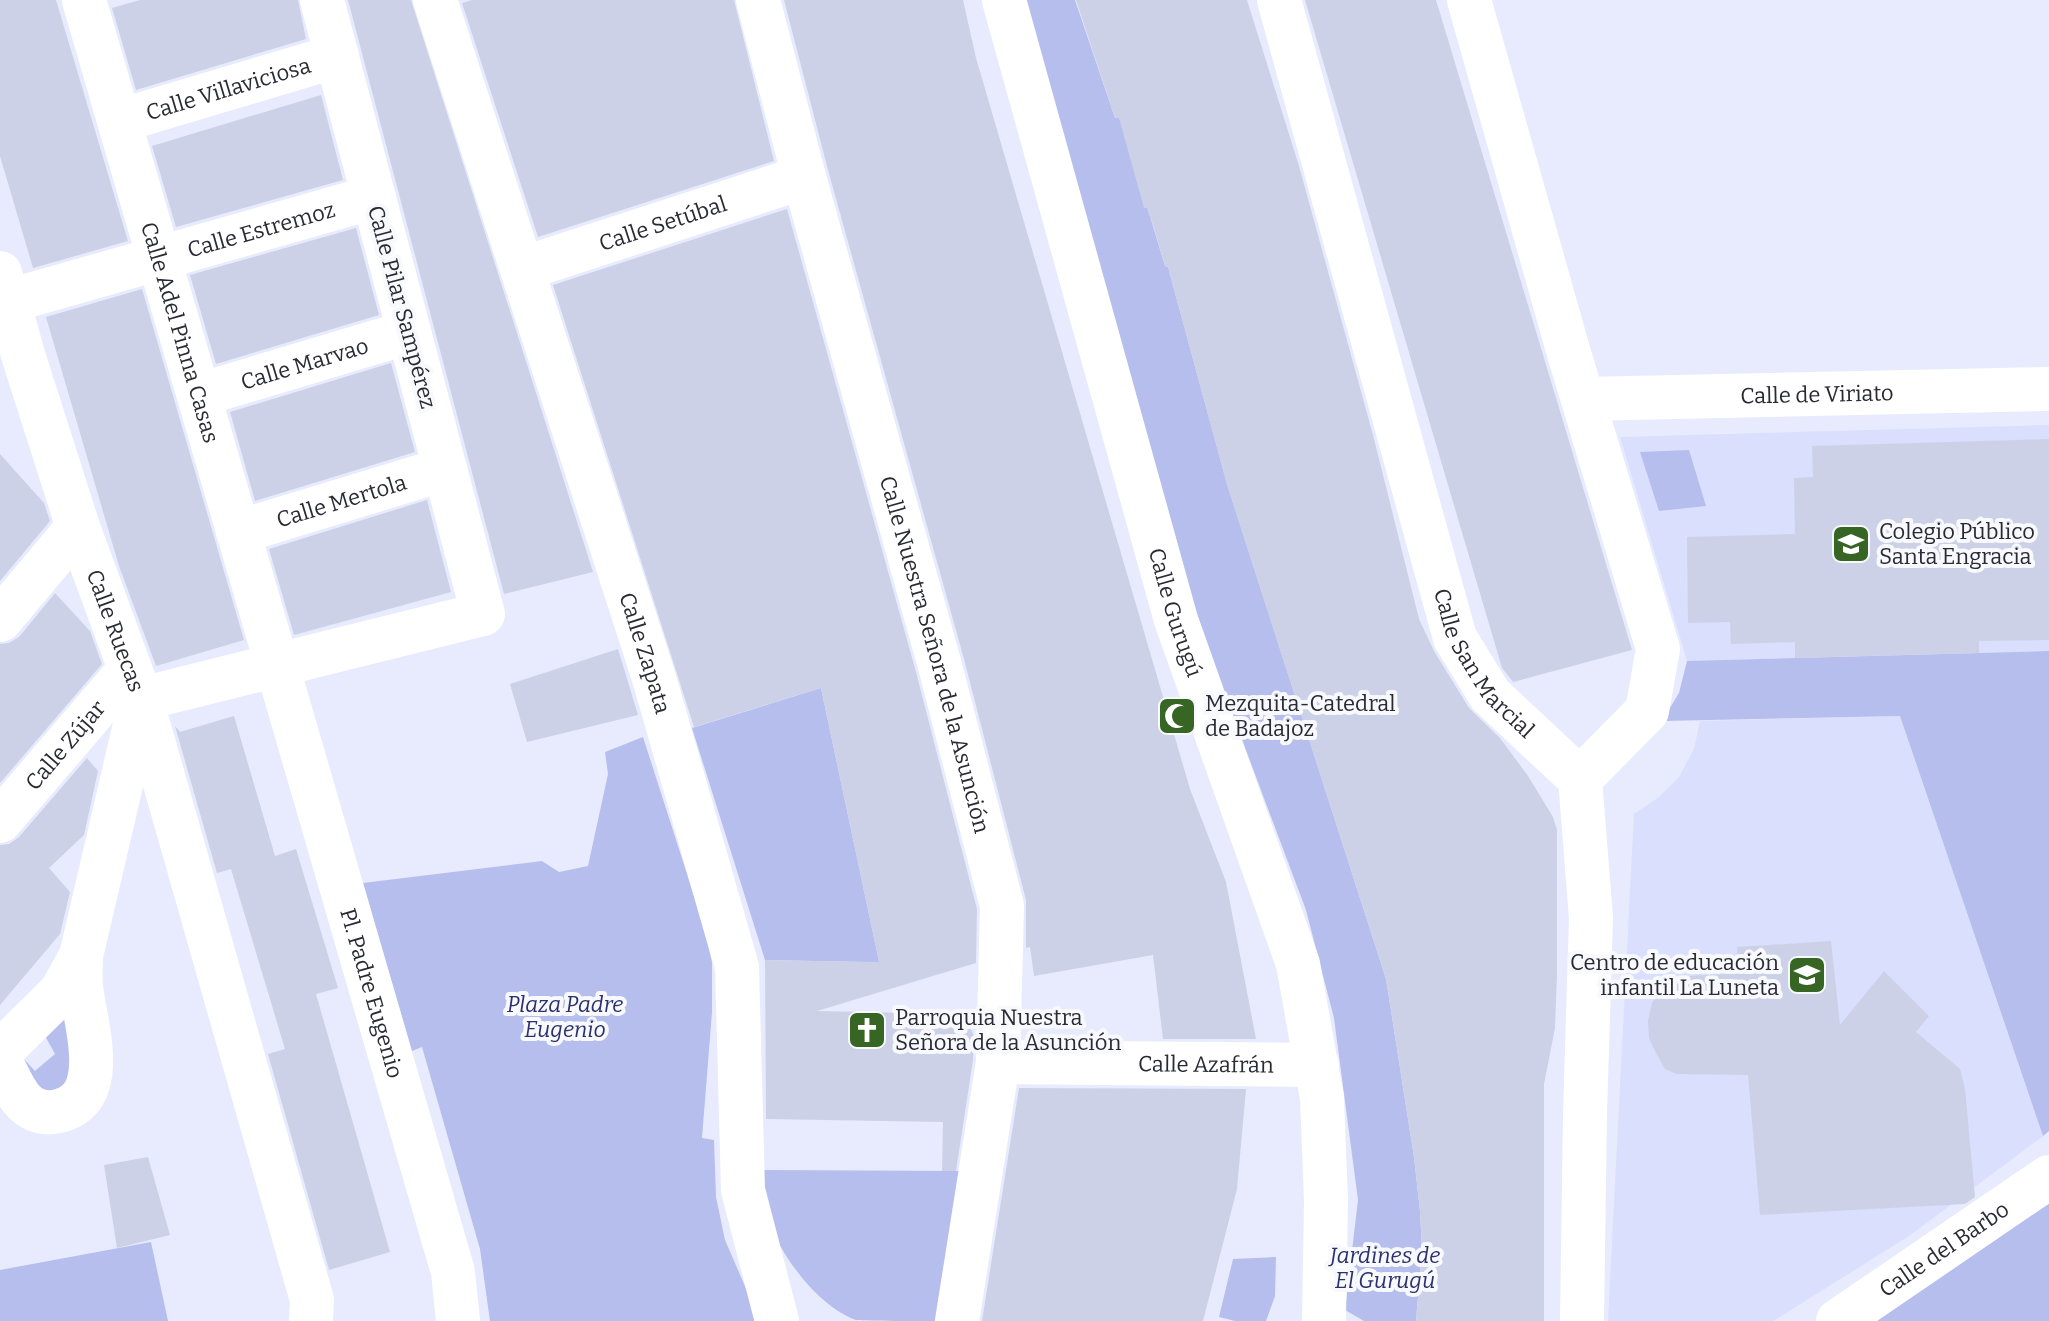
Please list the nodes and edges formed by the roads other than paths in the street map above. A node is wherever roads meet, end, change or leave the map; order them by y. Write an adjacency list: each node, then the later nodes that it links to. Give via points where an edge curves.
1 (84, 0): 9 (street, Calle Adel Pinna Casas)
2 (322, 0): 8 (street, Calle Pilar Sampérez)
3 (435, 0): 13 (street, Calle Zapata)
4 (758, 0): 10 (street, Calle Nuestra Señora de la Asunción)
5 (1004, 0): 32 (street, Calle Gurugú, via 1176,620 1298,964)
6 (1279, 0): 26 (street, Calle San Marcial, via 1455,638 1490,695)
7 (1469, 0): 19 (street)
8 (337, 56): 9 (street, Calle Villaviciosa); 11 (street, Calle Pilar Sampérez)
9 (119, 121): 12 (street, Calle Adel Pinna Casas)
10 (804, 177): 13 (street, Calle Setúbal); 31 (street, Calle Nuestra Señora de la Asunción, via 1002,906)
11 (374, 197): 12 (street, Calle Estremoz); 15 (street, Calle Pilar Sampérez)
12 (159, 259): 14 (street, Calle Estremoz); 18 (street, Calle Adel Pinna Casas)
13 (522, 269): 36 (street, Calle Zapata, via 654,678 737,967 743,1190)
14 (4, 287): 16 (street, Calle Ruecas)
15 (409, 332): 18 (street, Calle Marvao); 20 (street, Calle Pilar Sampérez)
16 (12, 373): 21 (street, Calle Ruecas)
17 (2049, 389): 19 (street, Calle de Viriato)
18 (199, 395): 22 (street, Calle Adel Pinna Casas)
19 (1583, 399): 26 (street, via 1658,649 1647,711)
20 (445, 469): 22 (street, Calle Mertola); 24 (street, Calle Pilar Sampérez, via 483,614)
21 (78, 527): 23 (street); 25 (street, Calle Ruecas)
22 (238, 532): 24 (street, Calle Adel Pinna Casas)
23 (0, 620)
24 (277, 666): 25 (street); 35 (street, Pl. Padre Eugenio, via 453,1272)
25 (136, 684): 27 (street, Calle Zújar); 28 (street, Calle Ruecas); 34 (street, via 312,1300)
26 (1580, 779): 39 (street, via 1591,918)
27 (0, 821)
28 (81, 956): 29 (street, Calle Ruecas, via 61,992); 30 (street, Calle Ruecas, via 80,986 92,1045 91,1071 82,1096 68,1108 50,1113 33,1108 18,1097)
29 (0, 1052)
30 (0, 1060)
31 (998, 1062): 32 (street, Calle Azafrán); 37 (street, Calle Nuestra Señora de la Asunción)
32 (1317, 1065): 38 (street, Calle Gurugú, via 1326,1201)
33 (2049, 1177): 40 (street, Calle del Barbo)
34 (311, 1321)
35 (458, 1321)
36 (777, 1321)
37 (957, 1321)
38 (1324, 1321)
39 (1582, 1321)
40 (1838, 1321)

